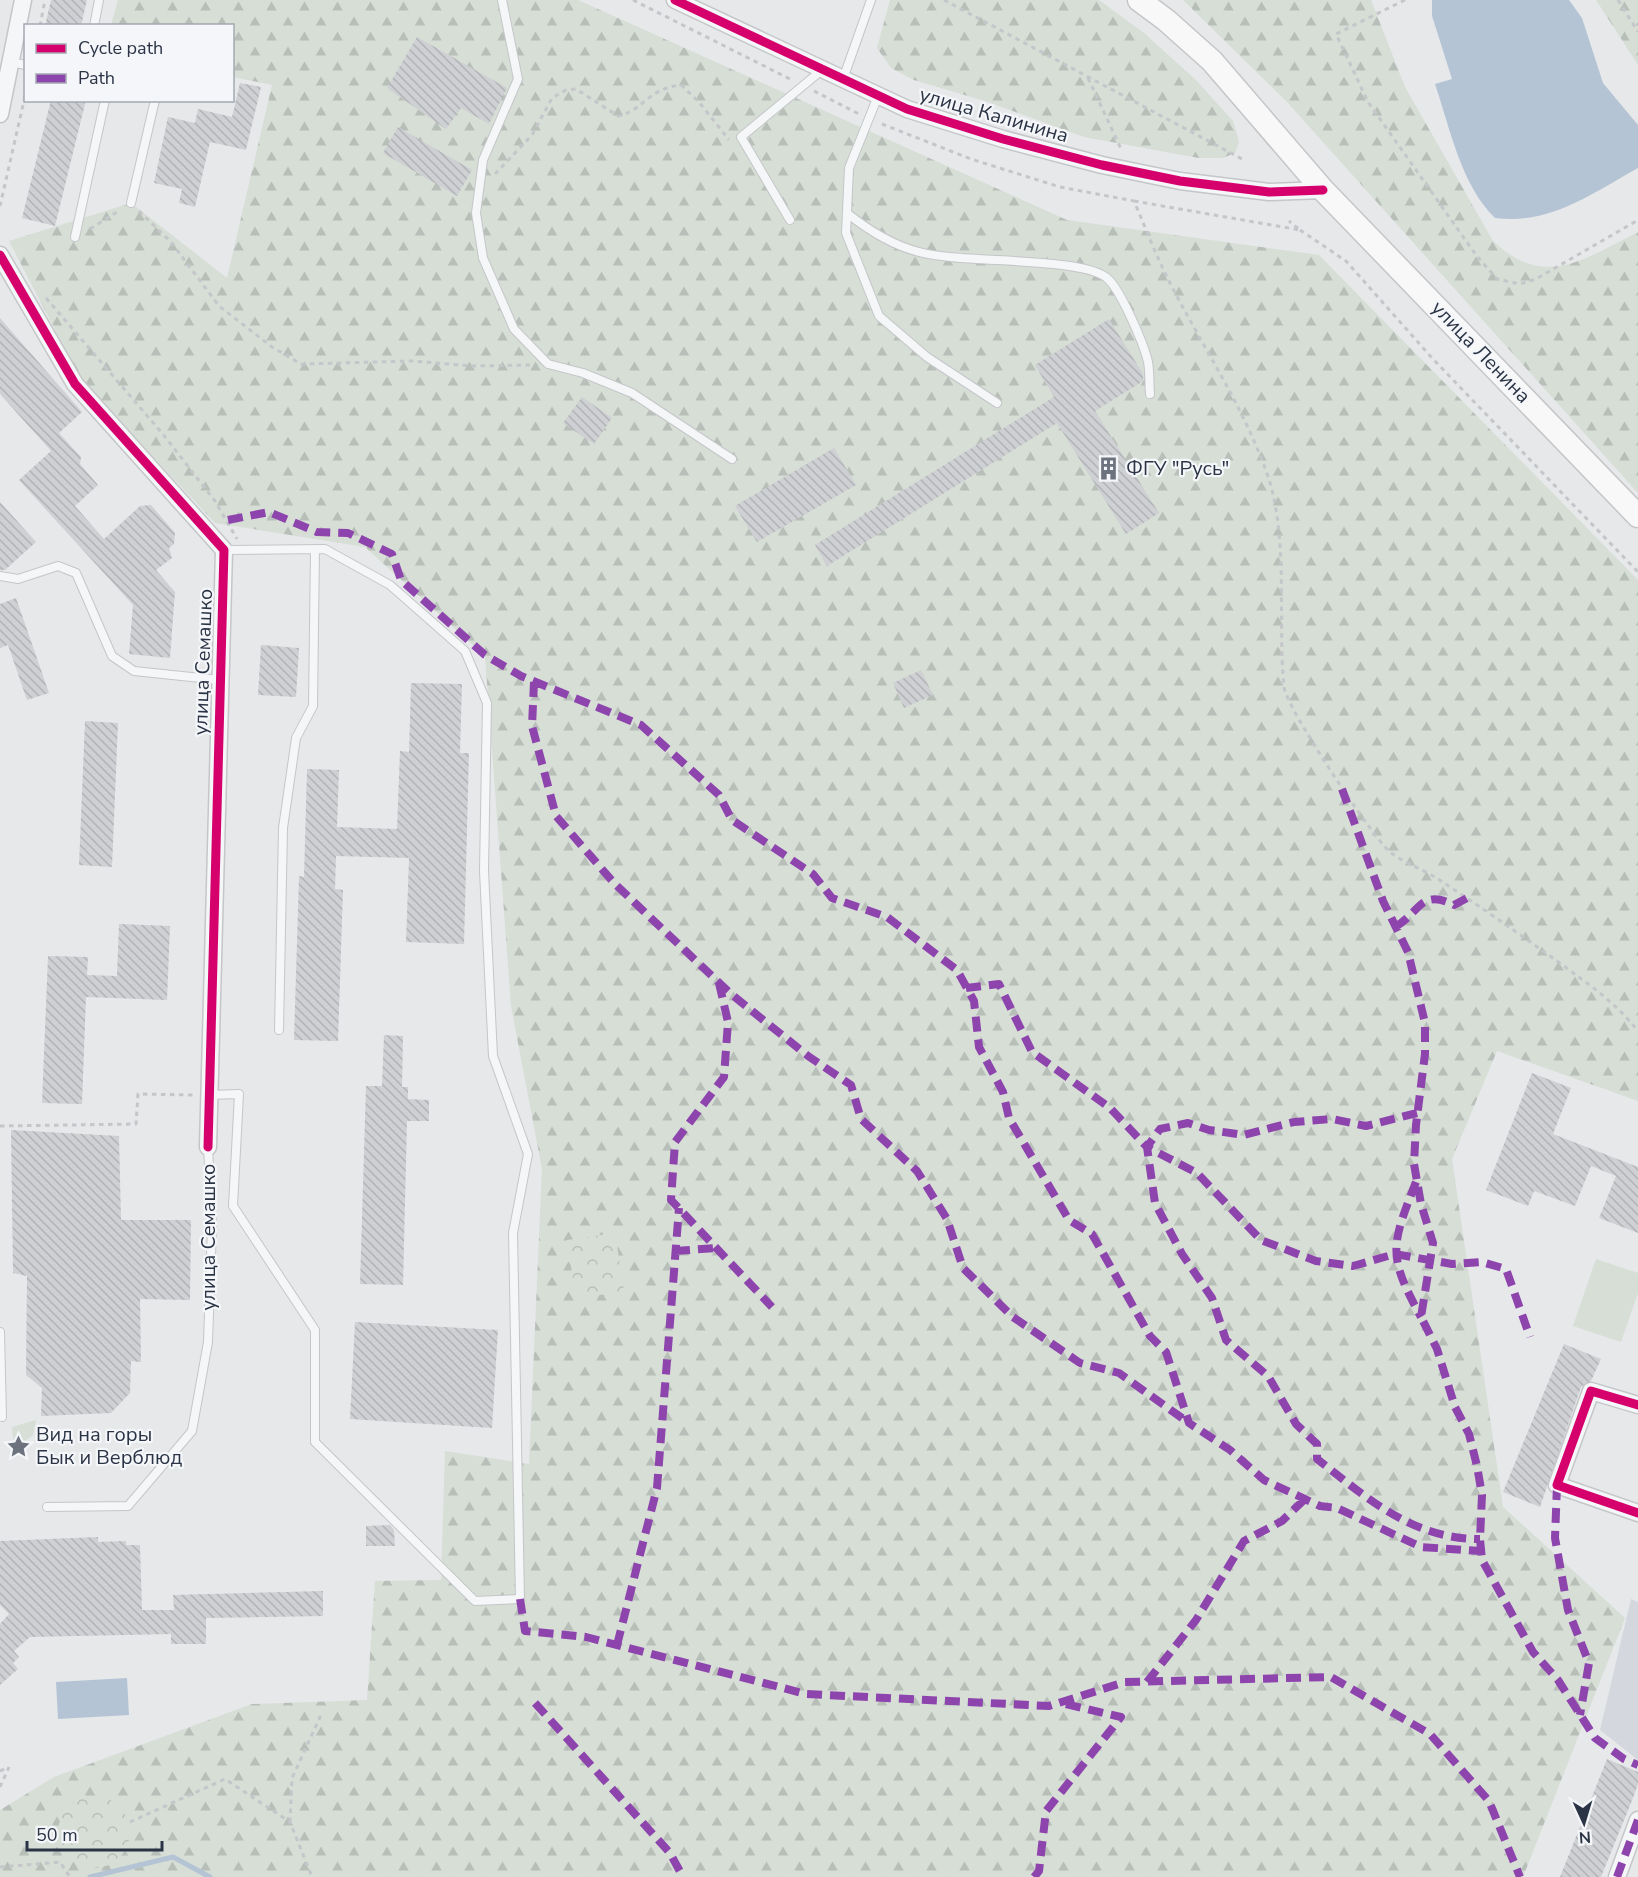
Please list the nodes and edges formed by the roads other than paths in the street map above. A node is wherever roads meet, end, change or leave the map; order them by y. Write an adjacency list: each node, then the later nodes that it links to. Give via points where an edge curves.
1 (23, 0): 8 (street)
2 (99, 0): 7 (lane)
3 (502, 0): 24 (lane, via 518,79 483,160 477,213 483,258 514,329 548,364 632,393)
4 (675, 0): 9 (street, улица Калинина)
5 (871, 0): 10 (lane)
6 (1139, 0): 16 (main road, улица Ленина, via 1212,61)
7 (94, 24)
8 (18, 63): 11 (street)
9 (822, 70): 10 (street, улица Калинина); 19 (lane, via 741,137)
10 (843, 80): 12 (street, улица Калинина)
11 (2, 93): 15 (street)
12 (878, 96): 16 (street, улица Калинина, via 1003,139 1180,182 1269,192); 18 (lane, via 849,168)
13 (105, 102): 20 (lane)
14 (155, 102): 17 (lane)
15 (0, 114)
16 (1323, 190): 25 (main road, улица Ленина)
17 (131, 203)
18 (847, 213): 22 (lane, via 870,232 918,252 969,261 1070,265 1108,278 1129,315 1148,362); 23 (lane, via 846,233 879,316 927,357)
19 (790, 220)
20 (75, 237)
21 (0, 255): 26 (street, via 75,384)
22 (1150, 394)
23 (997, 403)
24 (732, 459)
25 (1638, 516)
26 (232, 549): 27 (lane); 29 (street, улица Семашко)
27 (315, 549): 30 (lane, via 313,706 296,738 283,828); 31 (lane, via 325,549 390,585 465,651 487,703 484,871 493,1056 528,1154 513,1233 520,1599 475,1601 315,1443 315,1330 233,1206 239,1094)
28 (0, 576): 29 (lane, via 18,579 58,566 76,573 112,656 134,671)
29 (220, 680): 31 (street, улица Семашко)
30 (279, 1030)
31 (207, 1095): 32 (street, улица Семашко)
32 (208, 1147): 36 (lane, улица Семашко, via 212,1227 208,1342 192,1431 128,1506)
33 (0, 1332): 35 (lane)
34 (1638, 1405): 37 (street, via 1591,1391 1557,1485)
35 (2, 1417)
36 (47, 1507)
37 (1638, 1513)
38 (1638, 1820): 39 (street)
39 (1617, 1877)

